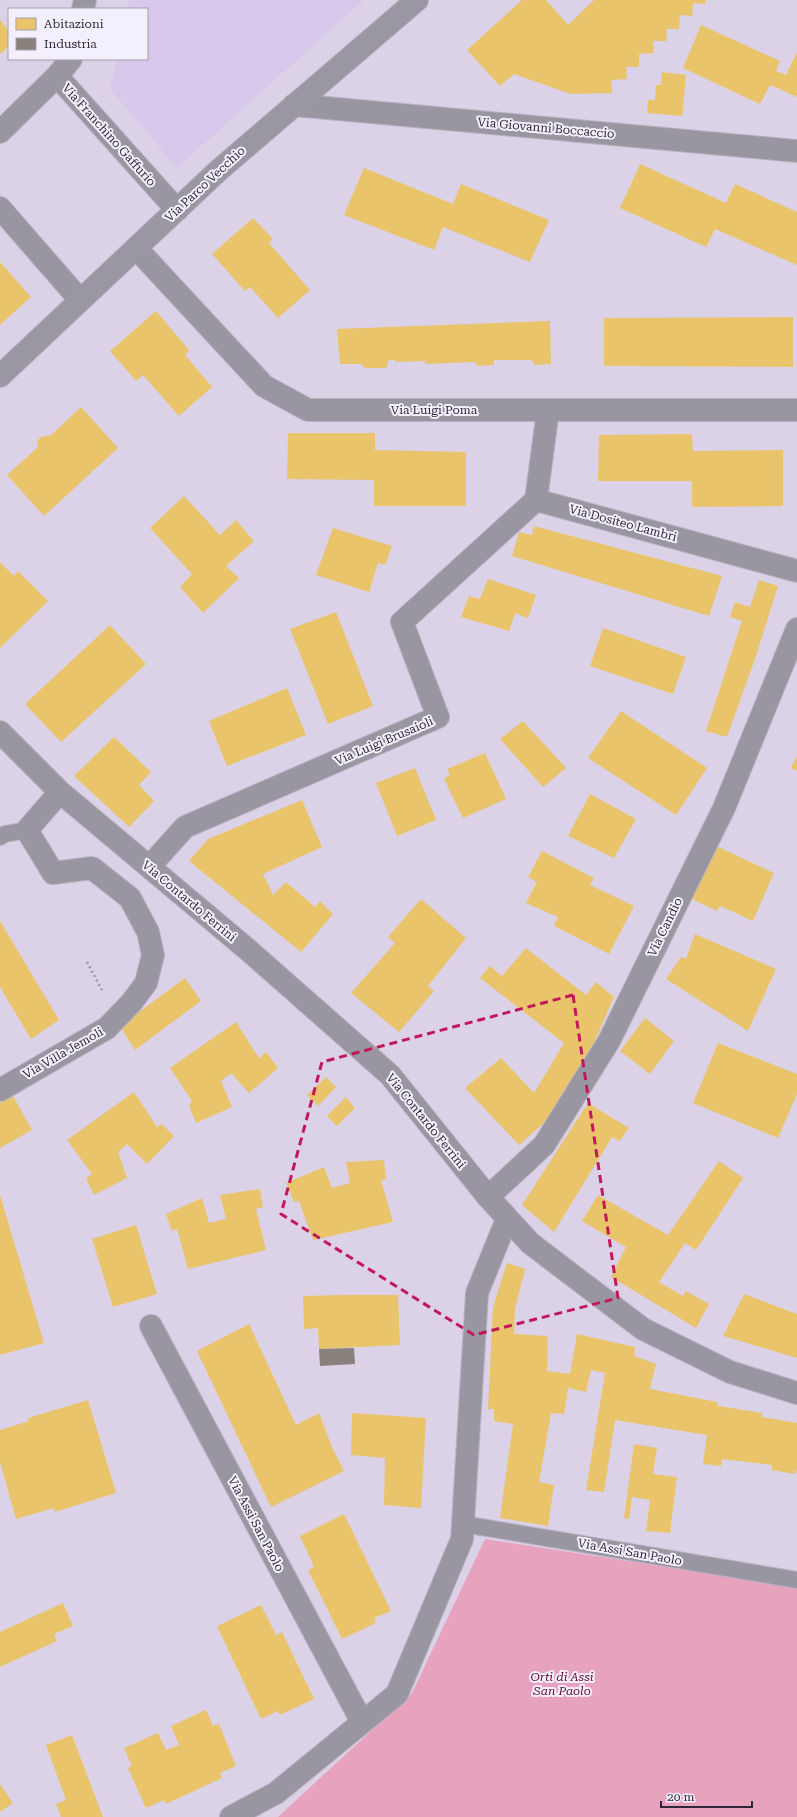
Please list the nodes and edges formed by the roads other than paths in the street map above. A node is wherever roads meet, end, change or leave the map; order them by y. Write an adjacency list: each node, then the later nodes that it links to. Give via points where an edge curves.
1 (417, 0): 4 (street, Via Parco Vecchio)
2 (70, 60): 3 (street, Via Franchino Gaffurio)
3 (57, 76): 5 (street); 8 (street, Via Franchino Gaffurio)
4 (294, 105): 6 (street, Via Giovanni Boccaccio); 8 (street, Via Parco Vecchio)
5 (0, 132)
6 (797, 152)
7 (0, 208): 10 (street)
8 (177, 210): 9 (street, Via Parco Vecchio)
9 (136, 248): 10 (street, Via Parco Vecchio); 12 (street, Via Luigi Poma, via 264,386 308,410)
10 (80, 300): 11 (street, Via Parco Vecchio)
11 (0, 376)
12 (548, 410): 13 (street, Via Luigi Poma); 14 (street)
13 (797, 410)
14 (536, 500): 15 (street, Via Dositeo Lambri); 21 (street, Via Luigi Brusaioli, via 402,622 438,718 185,827)
15 (797, 571)
16 (797, 629): 23 (street, Via Candio, via 724,808 609,1041 544,1145)
17 (0, 732): 18 (street, Via Contardo Ferrini)
18 (60, 792): 19 (street); 21 (street, Via Contardo Ferrini)
19 (27, 830): 20 (lane); 22 (street, Via Villa Jemoli, via 53,873 92,868 130,898 148,932 153,955 146,983 107,1028)
20 (0, 837)
21 (149, 867): 23 (street, Via Contardo Ferrini, via 390,1075)
22 (0, 1090)
23 (488, 1197): 24 (street, Via Contardo Ferrini)
24 (507, 1219): 26 (street, Via Contardo Ferrini, via 530,1243 643,1329 730,1372); 27 (street, via 477,1293)
25 (151, 1326): 29 (street, Via Assi San Paolo)
26 (797, 1393)
27 (464, 1524): 28 (lane, Via Assi San Paolo); 29 (street, via 462,1539 397,1694)
28 (797, 1580)
29 (362, 1722): 30 (street, via 276,1793)
30 (231, 1817)

